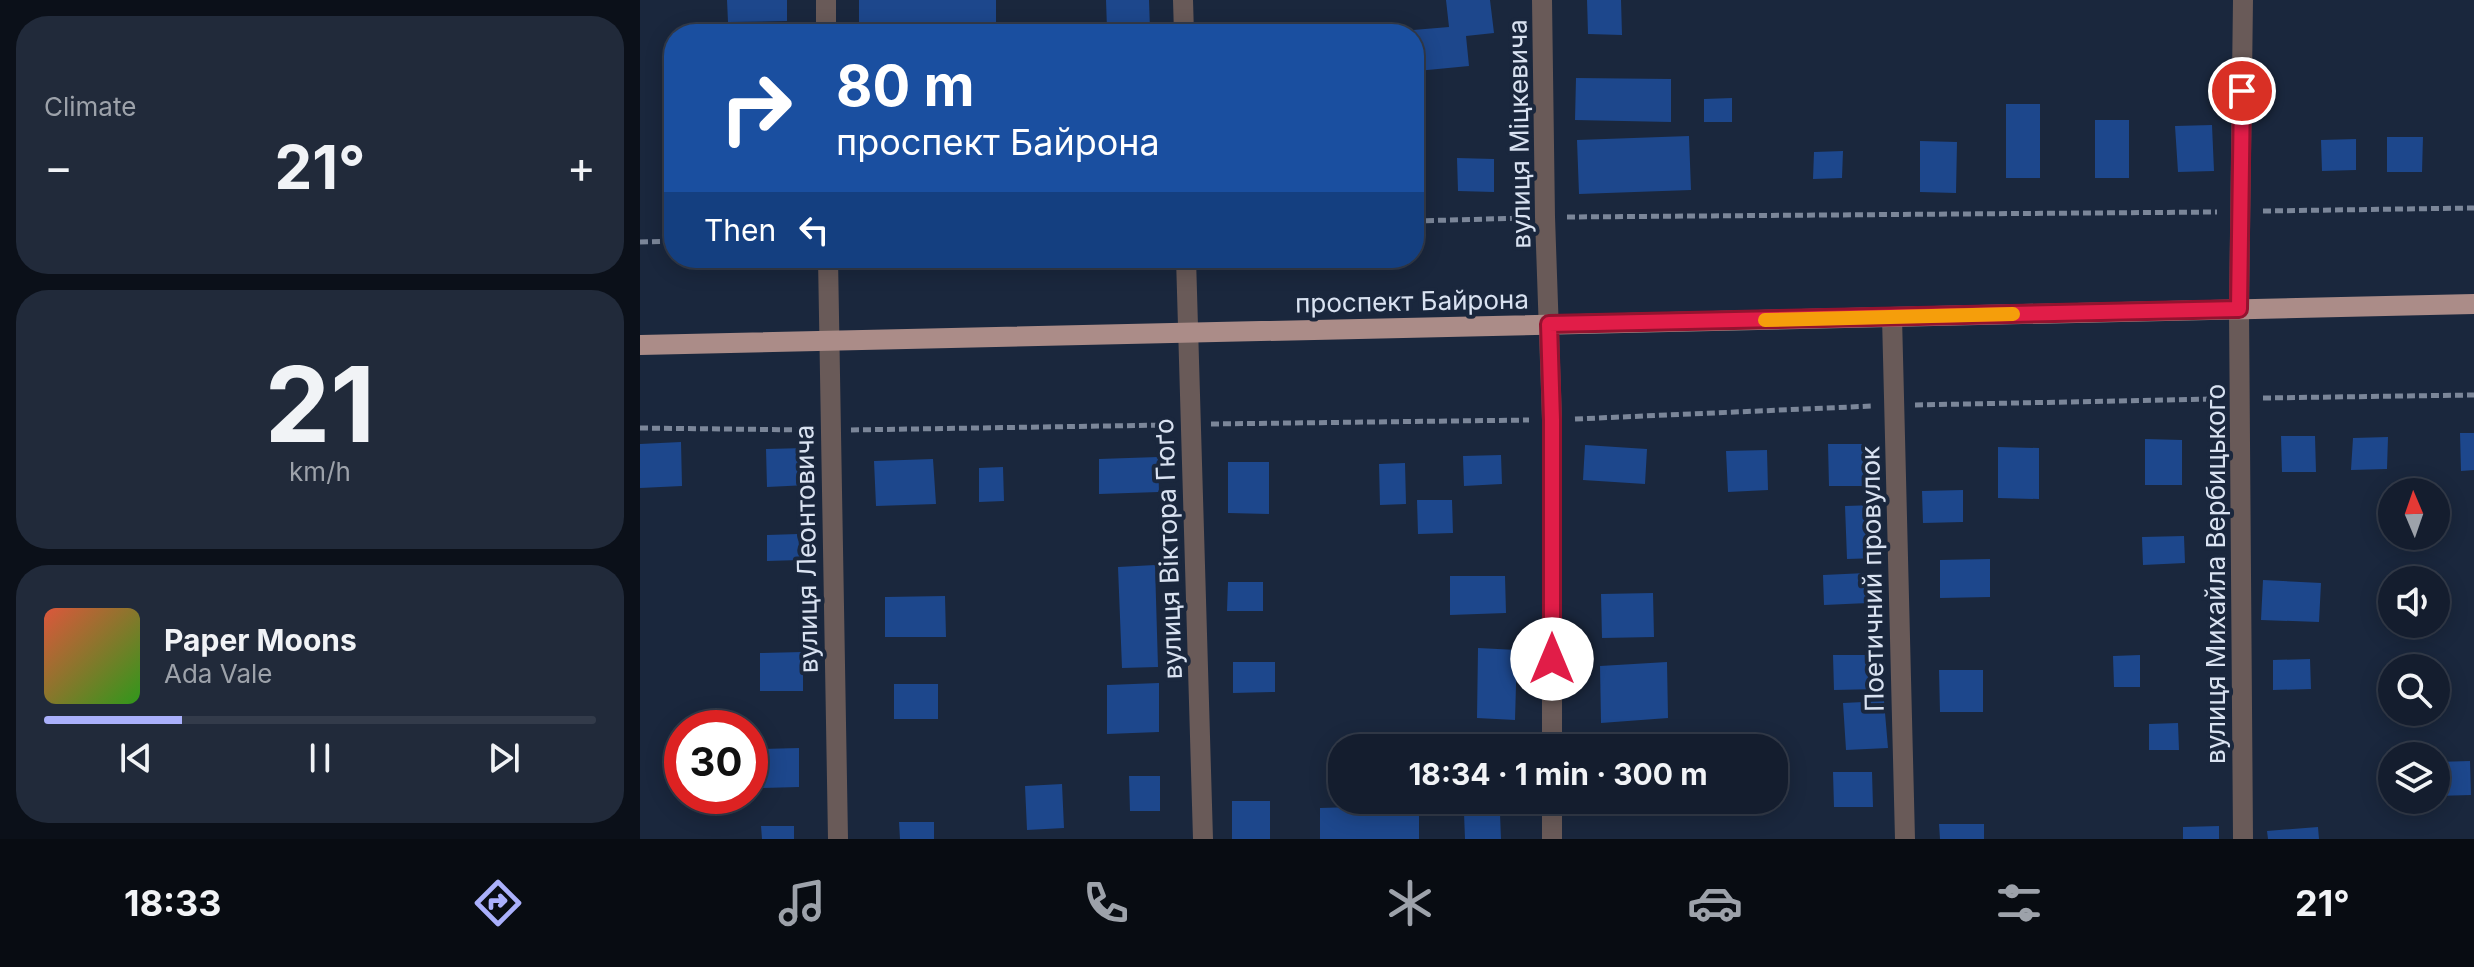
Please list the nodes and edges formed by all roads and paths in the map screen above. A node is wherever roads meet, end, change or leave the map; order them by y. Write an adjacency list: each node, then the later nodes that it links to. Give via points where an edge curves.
1 (826, 0): 5 (street)
2 (1183, 0): 6 (street)
3 (1542, 0): 9 (street, вулиця Міцкевича)
4 (2243, 0): 8 (street, вулиця Михайла Вербицького)
5 (826, 24)
6 (1184, 24)
7 (2474, 208): 8 (path)
8 (2240, 212): 9 (path); 16 (street, вулиця Михайла Вербицького)
9 (1545, 217): 10 (path); 18 (street, вулиця Міцкевича)
10 (1424, 221)
11 (664, 241): 12 (path)
12 (640, 242)
13 (828, 268): 20 (street, вулиця Леонтовича)
14 (1186, 268): 19 (street, вулиця Віктора Гюґо)
15 (2474, 304): 16 (main road, проспект Байрона)
16 (2239, 309): 17 (main road, проспект Байрона); 28 (street, вулиця Михайла Вербицького)
17 (1892, 317): 18 (main road, проспект Байрона); 27 (street, Поетичний провулок)
18 (1549, 324): 19 (main road, проспект Байрона); 22 (street, вулиця Міцкевича)
19 (1187, 332): 20 (main road, проспект Байрона); 25 (street, вулиця Віктора Гюґо)
20 (828, 340): 21 (main road, проспект Байрона); 24 (street, вулиця Леонтовича)
21 (640, 345)
22 (1552, 734)
23 (1552, 814): 26 (street)
24 (838, 839)
25 (1203, 839)
26 (1552, 839)
27 (1905, 839)
28 (2243, 839)

